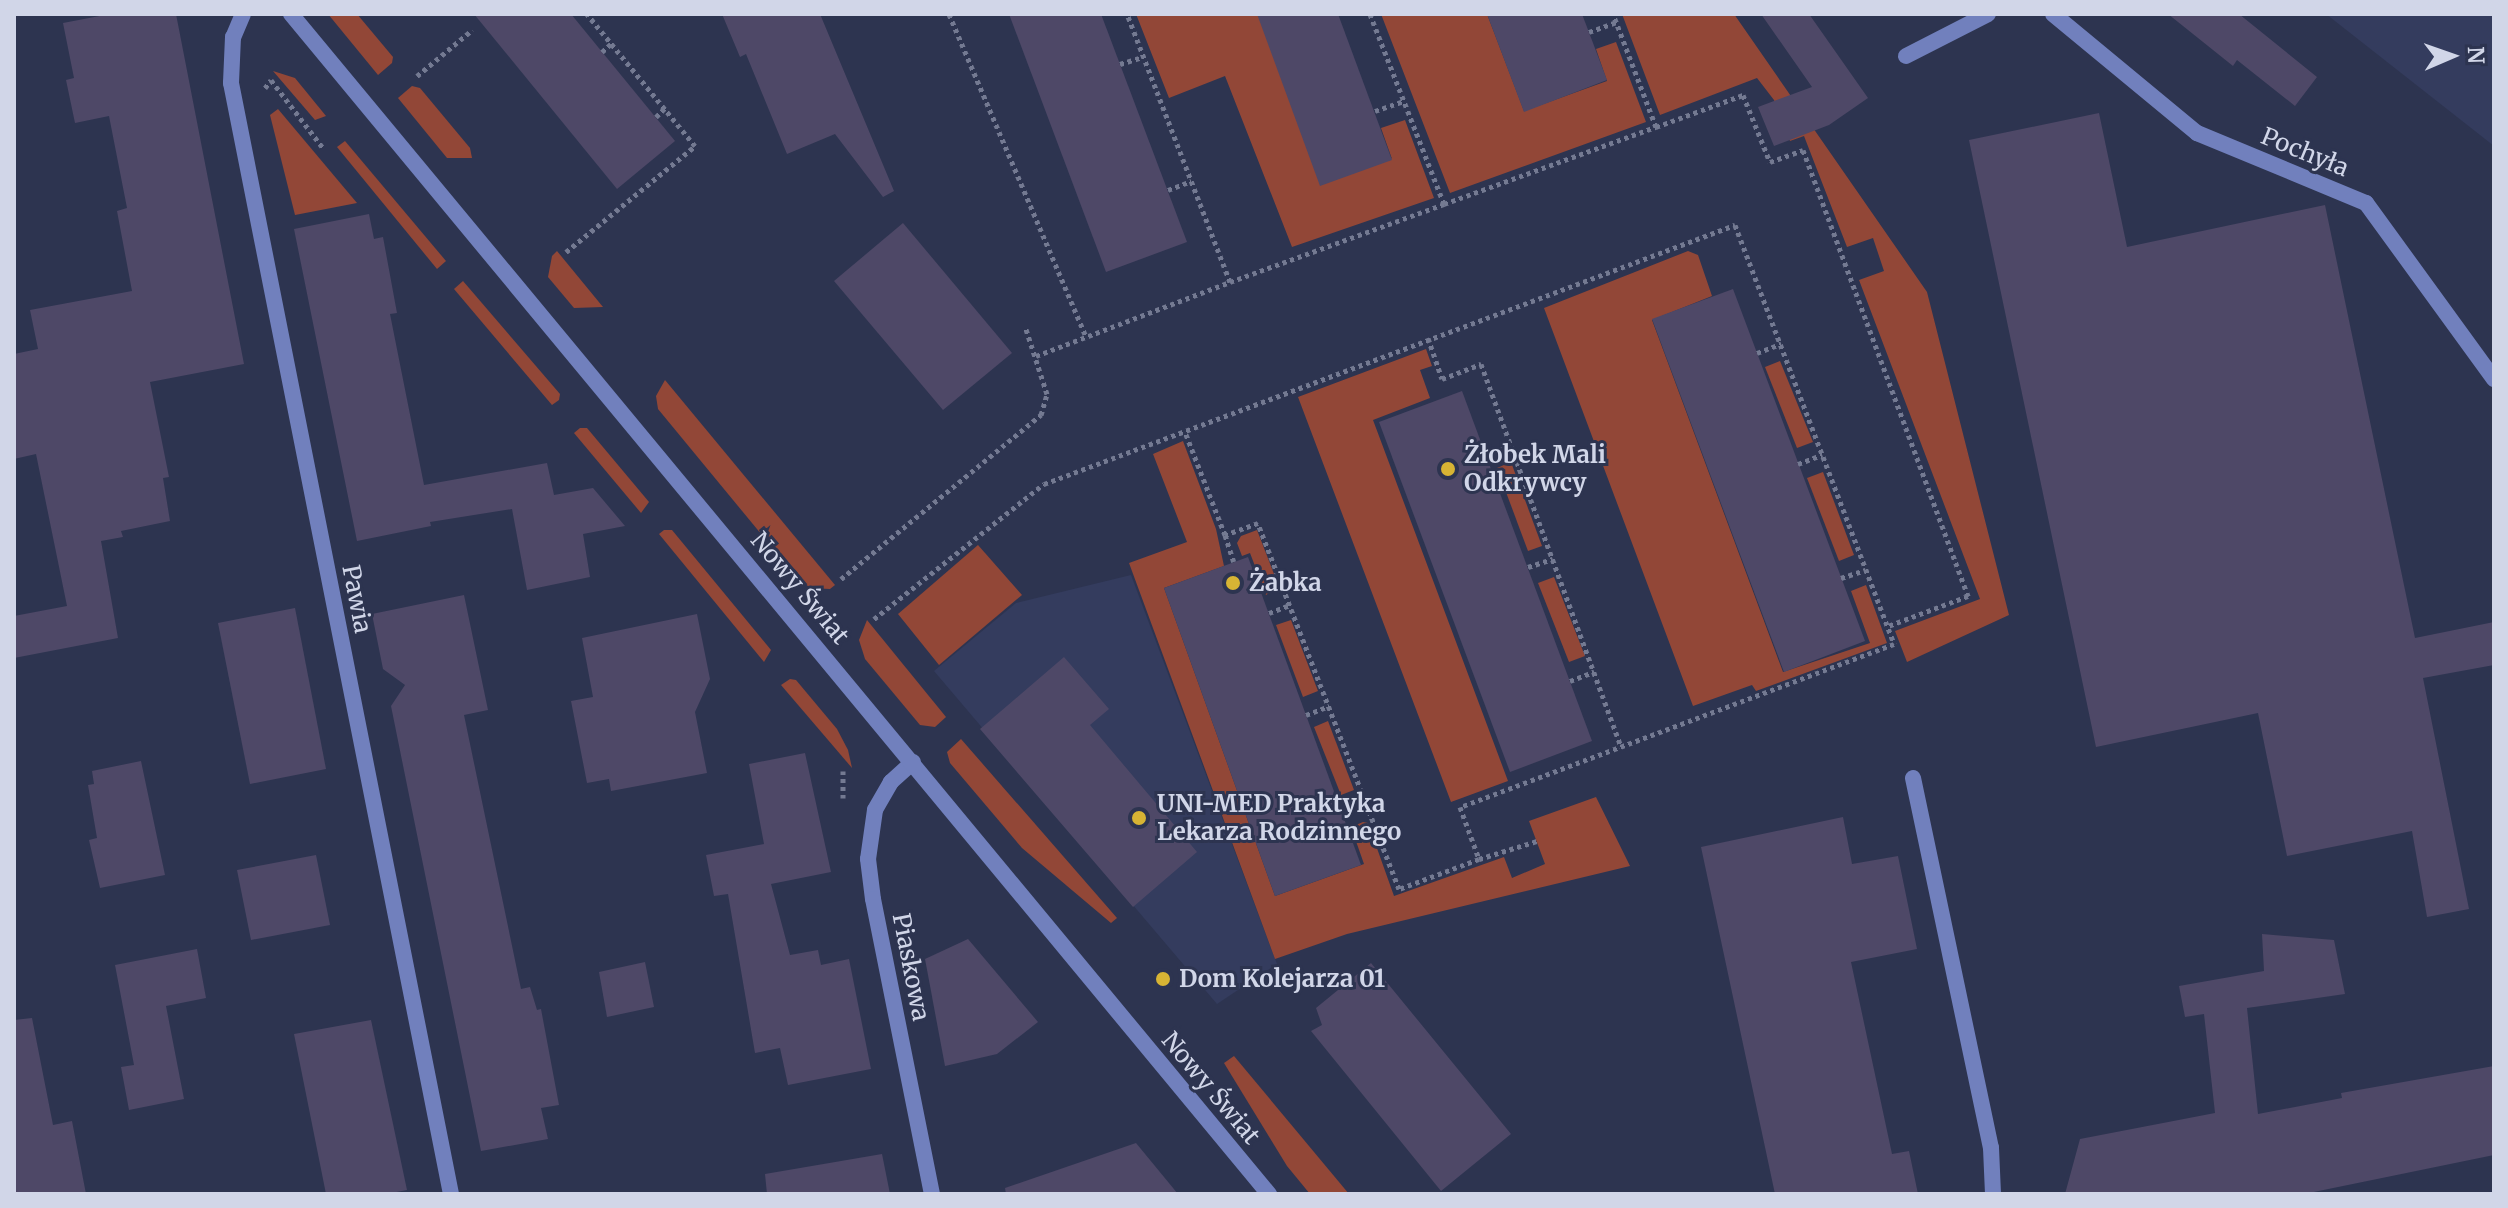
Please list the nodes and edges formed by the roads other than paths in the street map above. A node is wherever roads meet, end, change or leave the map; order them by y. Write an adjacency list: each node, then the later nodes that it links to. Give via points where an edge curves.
1 (243, 14): 9 (street, Pawia, via 233,37 234,97)
2 (291, 14): 7 (street, Nowy Świat)
3 (1988, 14): 5 (street)
4 (2053, 14): 6 (street, Pochyła, via 2197,133 2366,203)
5 (1906, 56)
6 (2494, 379)
7 (913, 762): 10 (street, Piaskowa, via 891,782 875,810 868,859); 11 (street, Nowy Świat)
8 (1913, 778): 12 (street, via 1991,1148)
9 (451, 1194)
10 (932, 1194)
11 (1269, 1194)
12 (1993, 1194)

